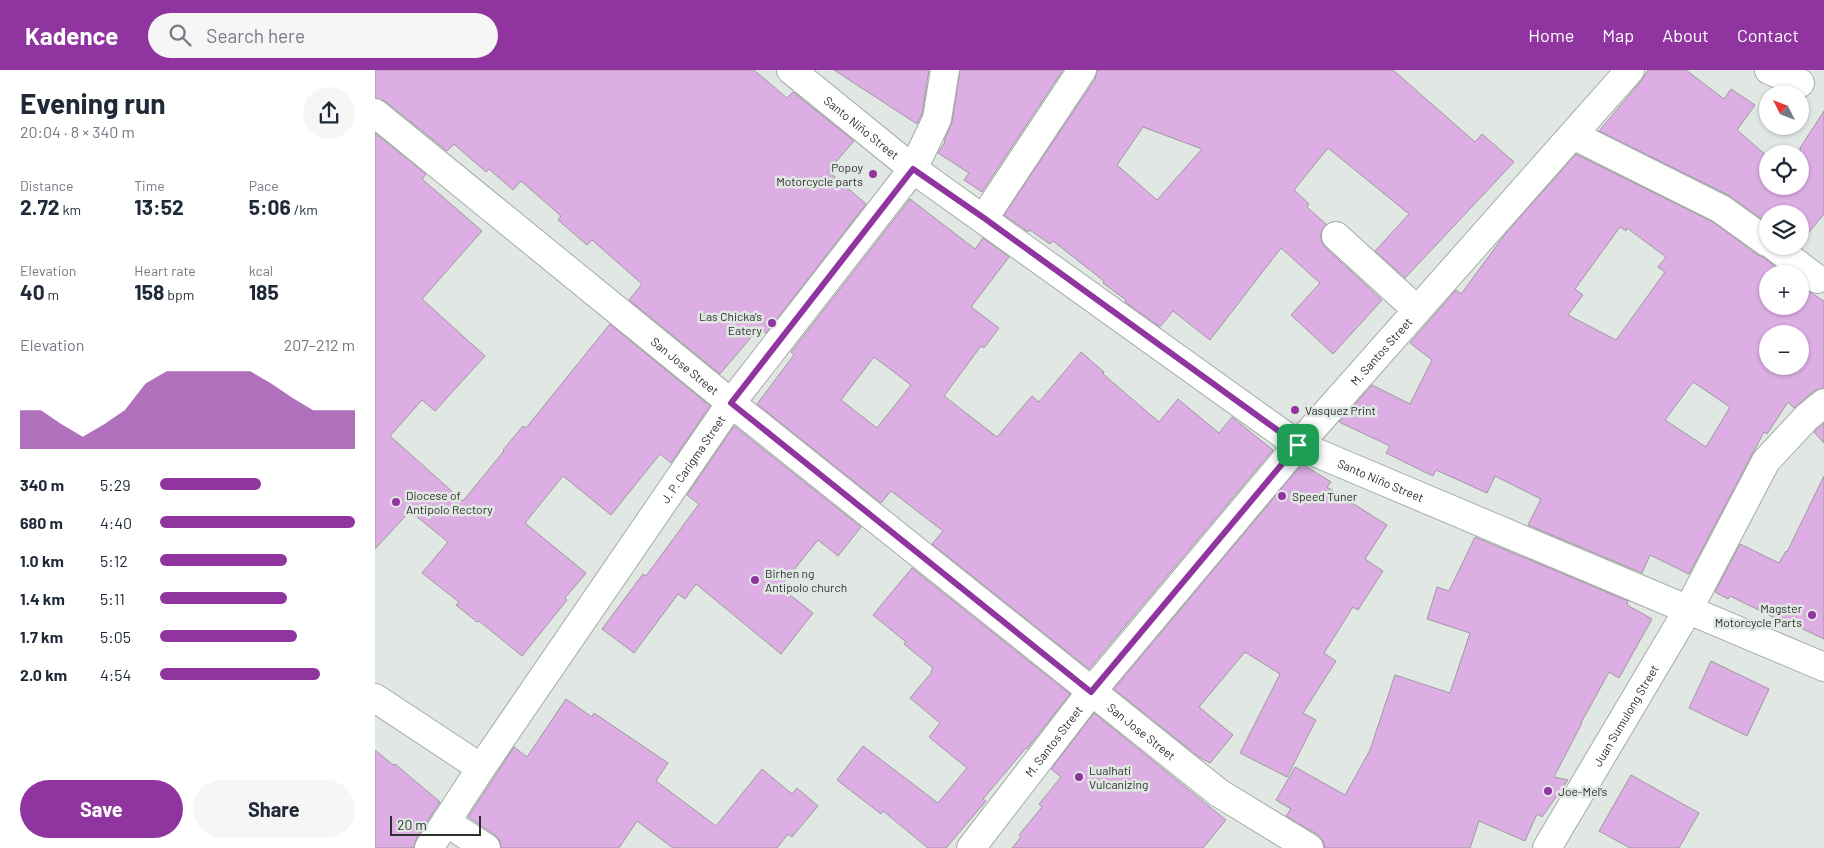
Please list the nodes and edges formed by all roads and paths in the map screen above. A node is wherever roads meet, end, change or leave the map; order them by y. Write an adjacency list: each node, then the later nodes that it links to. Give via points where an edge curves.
1 (791, 70): 9 (street, Santo Niño Street)
2 (945, 70): 9 (street, J. P. Carigma Street, via 937,119)
3 (1082, 70): 10 (street)
4 (1630, 70): 8 (street, M. Santos Street)
5 (1769, 70): 6 (street)
6 (1801, 83)
7 (375, 112): 16 (street, San Jose Street)
8 (1573, 135): 12 (street, via 1721,209); 15 (street, M. Santos Street)
9 (913, 169): 10 (street, Santo Niño Street); 16 (street, J. P. Carigma Street)
10 (984, 218): 18 (street, Santo Niño Street)
11 (1336, 236): 15 (street)
12 (1759, 236)
13 (1785, 255): 14 (street)
14 (1817, 278)
15 (1417, 310): 18 (street, M. Santos Street)
16 (731, 403): 21 (street, San Jose Street); 23 (street, J. P. Carigma Street)
17 (1824, 403): 19 (street, Juan Sumulong Street, via 1766,461)
18 (1298, 445): 19 (street, Santo Niño Street); 21 (street, M. Santos Street)
19 (1688, 610): 20 (street, Santo Niño Street); 29 (street, Juan Sumulong Street)
20 (1824, 667)
21 (1091, 692): 27 (street, M. Santos Street); 28 (street, San Jose Street, via 1219,793)
22 (375, 698): 23 (street)
23 (481, 768): 24 (street, J. P. Carigma Street)
24 (446, 822): 25 (street, J. P. Carigma Street); 26 (street)
25 (429, 848)
26 (485, 848)
27 (971, 848)
28 (1309, 848)
29 (1547, 848)

